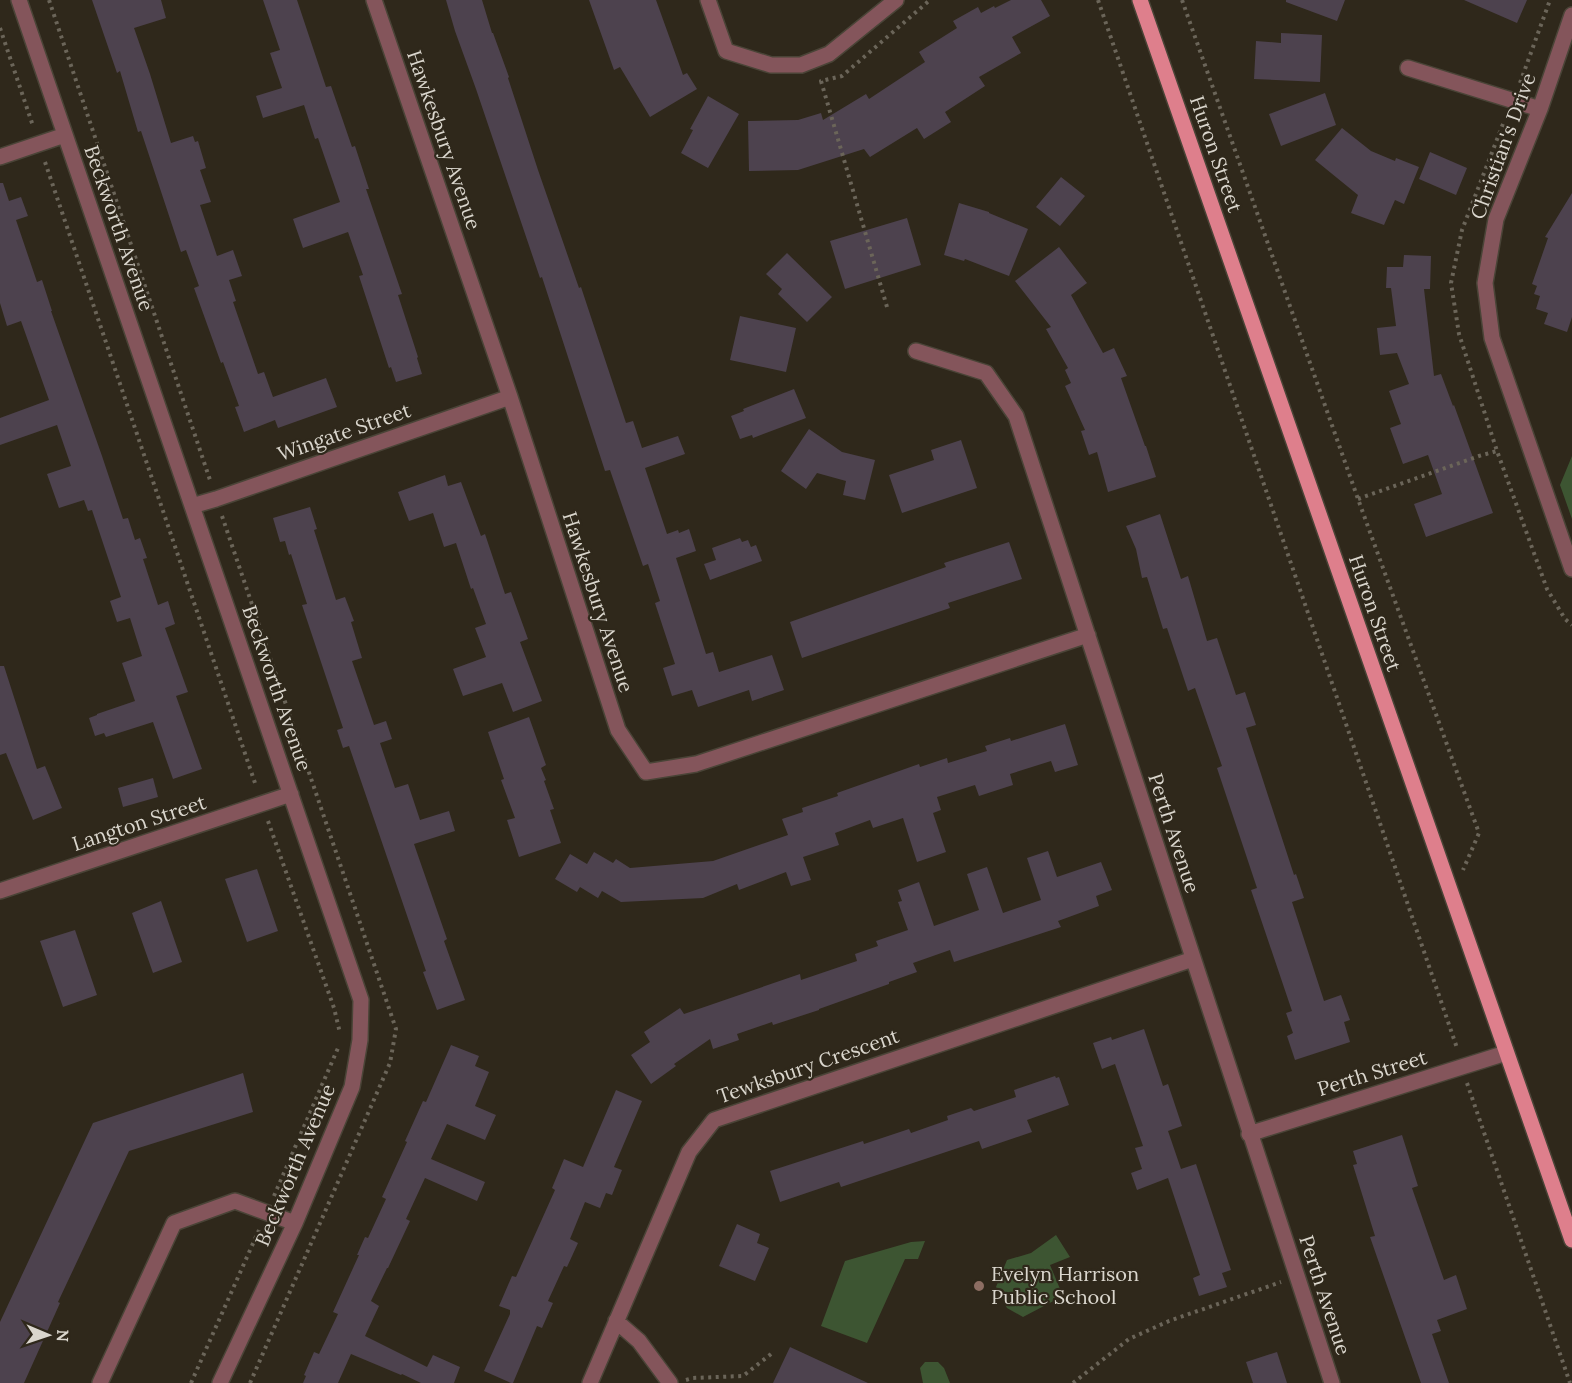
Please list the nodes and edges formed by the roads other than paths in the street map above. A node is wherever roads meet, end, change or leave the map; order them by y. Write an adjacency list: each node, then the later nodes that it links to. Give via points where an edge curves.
1 (19, 0): 9 (street, Beckworth Avenue)
2 (374, 0): 12 (street, Hawkesbury Avenue)
3 (708, 0): 4 (street, via 726,51 771,65 801,65 829,54)
4 (896, 0)
5 (1140, 0): 19 (main road, Huron Street)
6 (1572, 15): 8 (street, Christian's Drive)
7 (1408, 68): 8 (street)
8 (1540, 109): 14 (street, Christian's Drive, via 1496,219 1485,283 1492,339)
9 (65, 135): 10 (street); 13 (street, Beckworth Avenue)
10 (0, 157)
11 (916, 351): 15 (street, Perth Avenue, via 986,373 1016,416)
12 (510, 397): 13 (street, Wingate Street); 15 (street, Hawkesbury Avenue, via 618,730 646,772 696,764)
13 (192, 506): 16 (street, Beckworth Avenue)
14 (1572, 569)
15 (1088, 635): 18 (street, Perth Avenue)
16 (291, 794): 17 (street, Langton Street); 21 (street, Beckworth Avenue, via 360,1000 360,1040 352,1087)
17 (0, 891)
18 (1193, 959): 20 (street, Perth Avenue); 23 (street, Tewksbury Crescent, via 714,1120 689,1152)
19 (1506, 1053): 20 (street, Perth Street); 22 (main road, Huron Street)
20 (1250, 1134): 28 (street, Perth Avenue)
21 (295, 1223): 24 (street, via 235,1201 174,1223); 25 (street, Beckworth Avenue)
22 (1572, 1240)
23 (616, 1321): 26 (street, Tewksbury Crescent); 27 (street, via 639,1341)
24 (100, 1383)
25 (220, 1383)
26 (590, 1383)
27 (670, 1383)
28 (1332, 1383)

